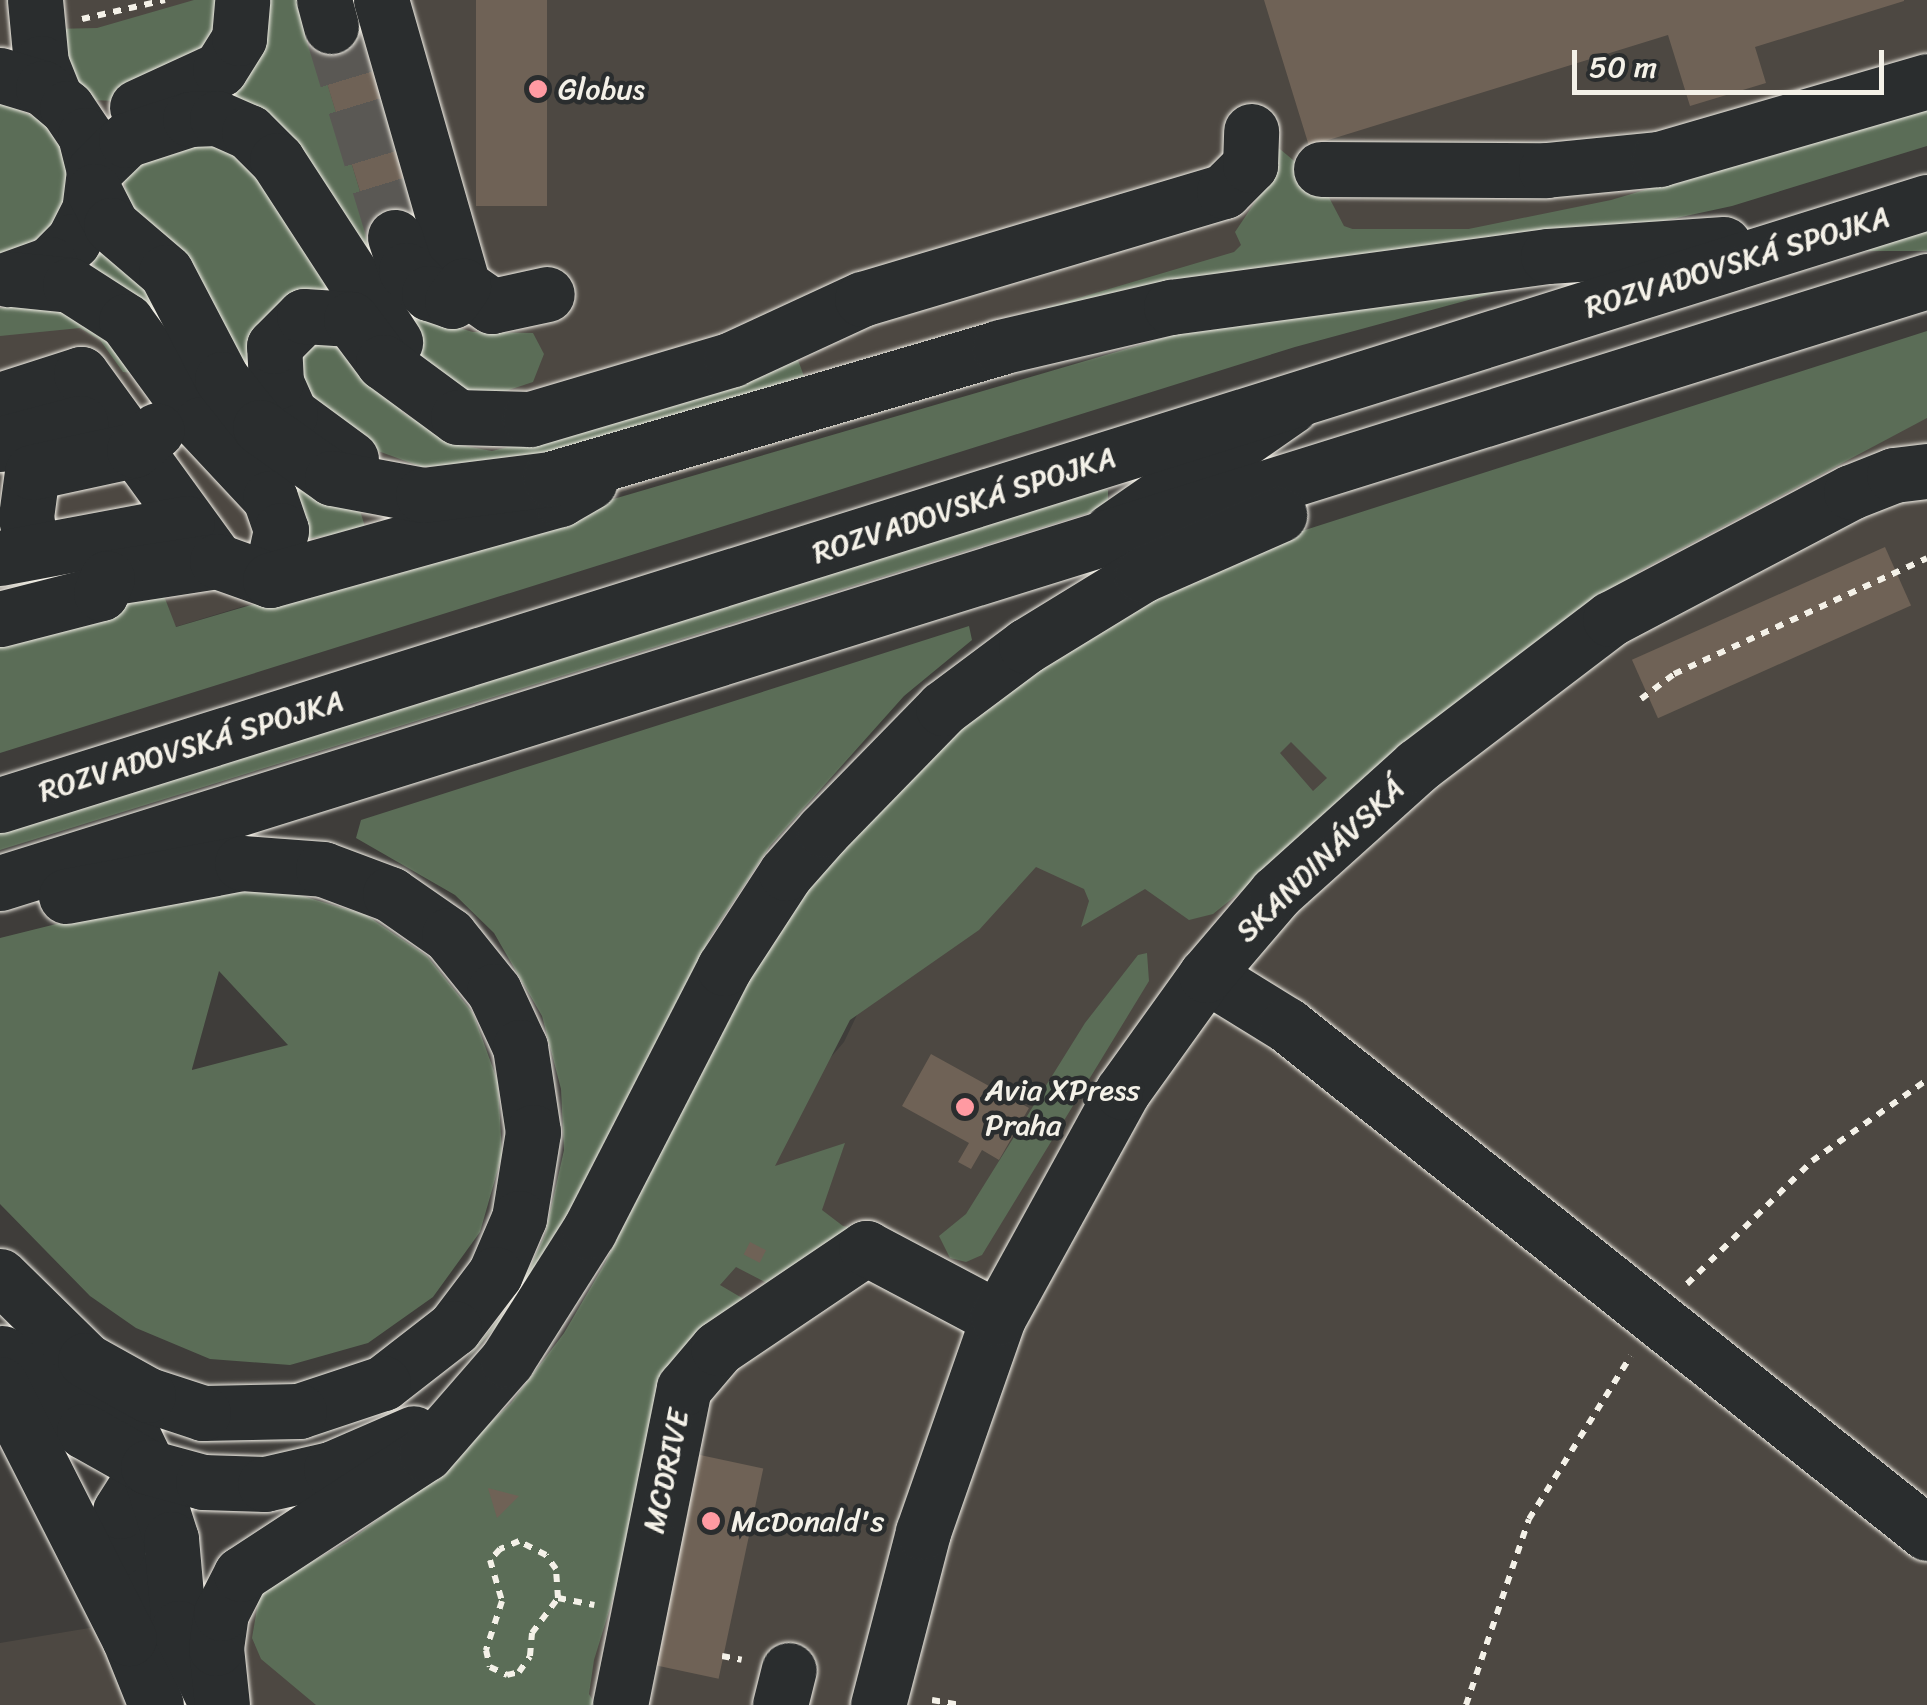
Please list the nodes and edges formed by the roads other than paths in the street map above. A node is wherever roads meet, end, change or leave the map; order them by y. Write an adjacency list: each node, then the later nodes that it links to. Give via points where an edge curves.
1 (242, 0): 6 (main road, via 239,38 210,76 120,111)
2 (381, 0): 15 (main road)
3 (54, 9): 6 (main road, via 41,62)
4 (0, 75): 6 (main road)
5 (1927, 81): 8 (main road, via 1660,159 1546,170)
6 (60, 102): 9 (main road, via 85,135)
7 (1251, 131): 17 (main road, via 1250,165 1224,190 862,299 688,373 504,422 458,418)
8 (1321, 169)
9 (94, 181): 13 (main road, via 83,226 63,254); 17 (main road, via 126,140 190,119 217,118 249,132 277,160); 29 (main road, via 111,225 166,272 222,379 278,442 332,478 360,486 423,496)
10 (1927, 202): 12 (main road, ROZVADOVSKÁ SPOJKA)
11 (396, 237): 15 (main road, via 406,270 428,292 452,301)
12 (1812, 238): 19 (main road, ROZVADOVSKÁ SPOJKA); 23 (main road, via 1548,256 1171,306 1000,347)
13 (6, 280): 21 (main road, via 70,284 110,305)
14 (1927, 281): 18 (main road)
15 (463, 286): 16 (main road, via 492,306)
16 (547, 294)
17 (422, 394): 29 (main road, via 338,313 304,316 274,346 281,398 325,444 404,480)
18 (1558, 397): 27 (main road); 42 (main road, via 1142,575 1064,620 943,708 824,830 753,921 569,1267 518,1344)
19 (1300, 399): 25 (main road, ROZVADOVSKÁ SPOJKA); 26 (main road)
20 (0, 400): 28 (main road, via 81,374)
21 (185, 404): 28 (main road); 32 (main road, via 270,498 281,530)
22 (0, 444): 28 (main road)
23 (639, 453): 29 (main road); 32 (main road, via 560,499)
24 (1916, 466): 36 (main road, SKANDINÁVSKÁ, via 1610,619 1417,766 1276,893)
25 (1081, 468): 26 (main road); 34 (main road, ROZVADOVSKÁ SPOJKA)
26 (1200, 469): 27 (main road); 30 (main road)
27 (1323, 469): 30 (main road)
28 (161, 488): 31 (main road); 31 (main road); 32 (main road)
29 (490, 491)
30 (1100, 539): 35 (main road)
31 (41, 545): 33 (main road, via 101,593)
32 (270, 580)
33 (0, 619)
34 (0, 805)
35 (3, 888): 43 (main road, via 212,865 323,870 427,916 482,970 509,1019 529,1089 531,1162 512,1238 470,1309 402,1373 364,1393 300,1411)
36 (1206, 975): 38 (main road, SKANDINÁVSKÁ, via 1122,1092); 45 (main road, via 1287,1025)
37 (0, 1276): 40 (main road)
38 (998, 1318): 48 (main road, MCDRIVE, via 866,1248 718,1348 684,1388); 49 (main road, SKANDINÁVSKÁ, via 922,1532)
39 (0, 1352): 44 (main road, via 84,1431)
40 (85, 1360): 43 (main road, via 148,1396); 44 (main road, via 126,1411)
41 (0, 1384): 46 (main road)
42 (468, 1402): 44 (main road, via 385,1449 297,1479 236,1485); 47 (main road, via 398,1475 240,1574 221,1613)
43 (231, 1415): 44 (main road)
44 (148, 1467): 46 (main road, via 127,1494 118,1529); 47 (main road, via 171,1539 179,1628)
45 (1927, 1532)
46 (145, 1683)
47 (219, 1705)
48 (620, 1705)
49 (878, 1705)

